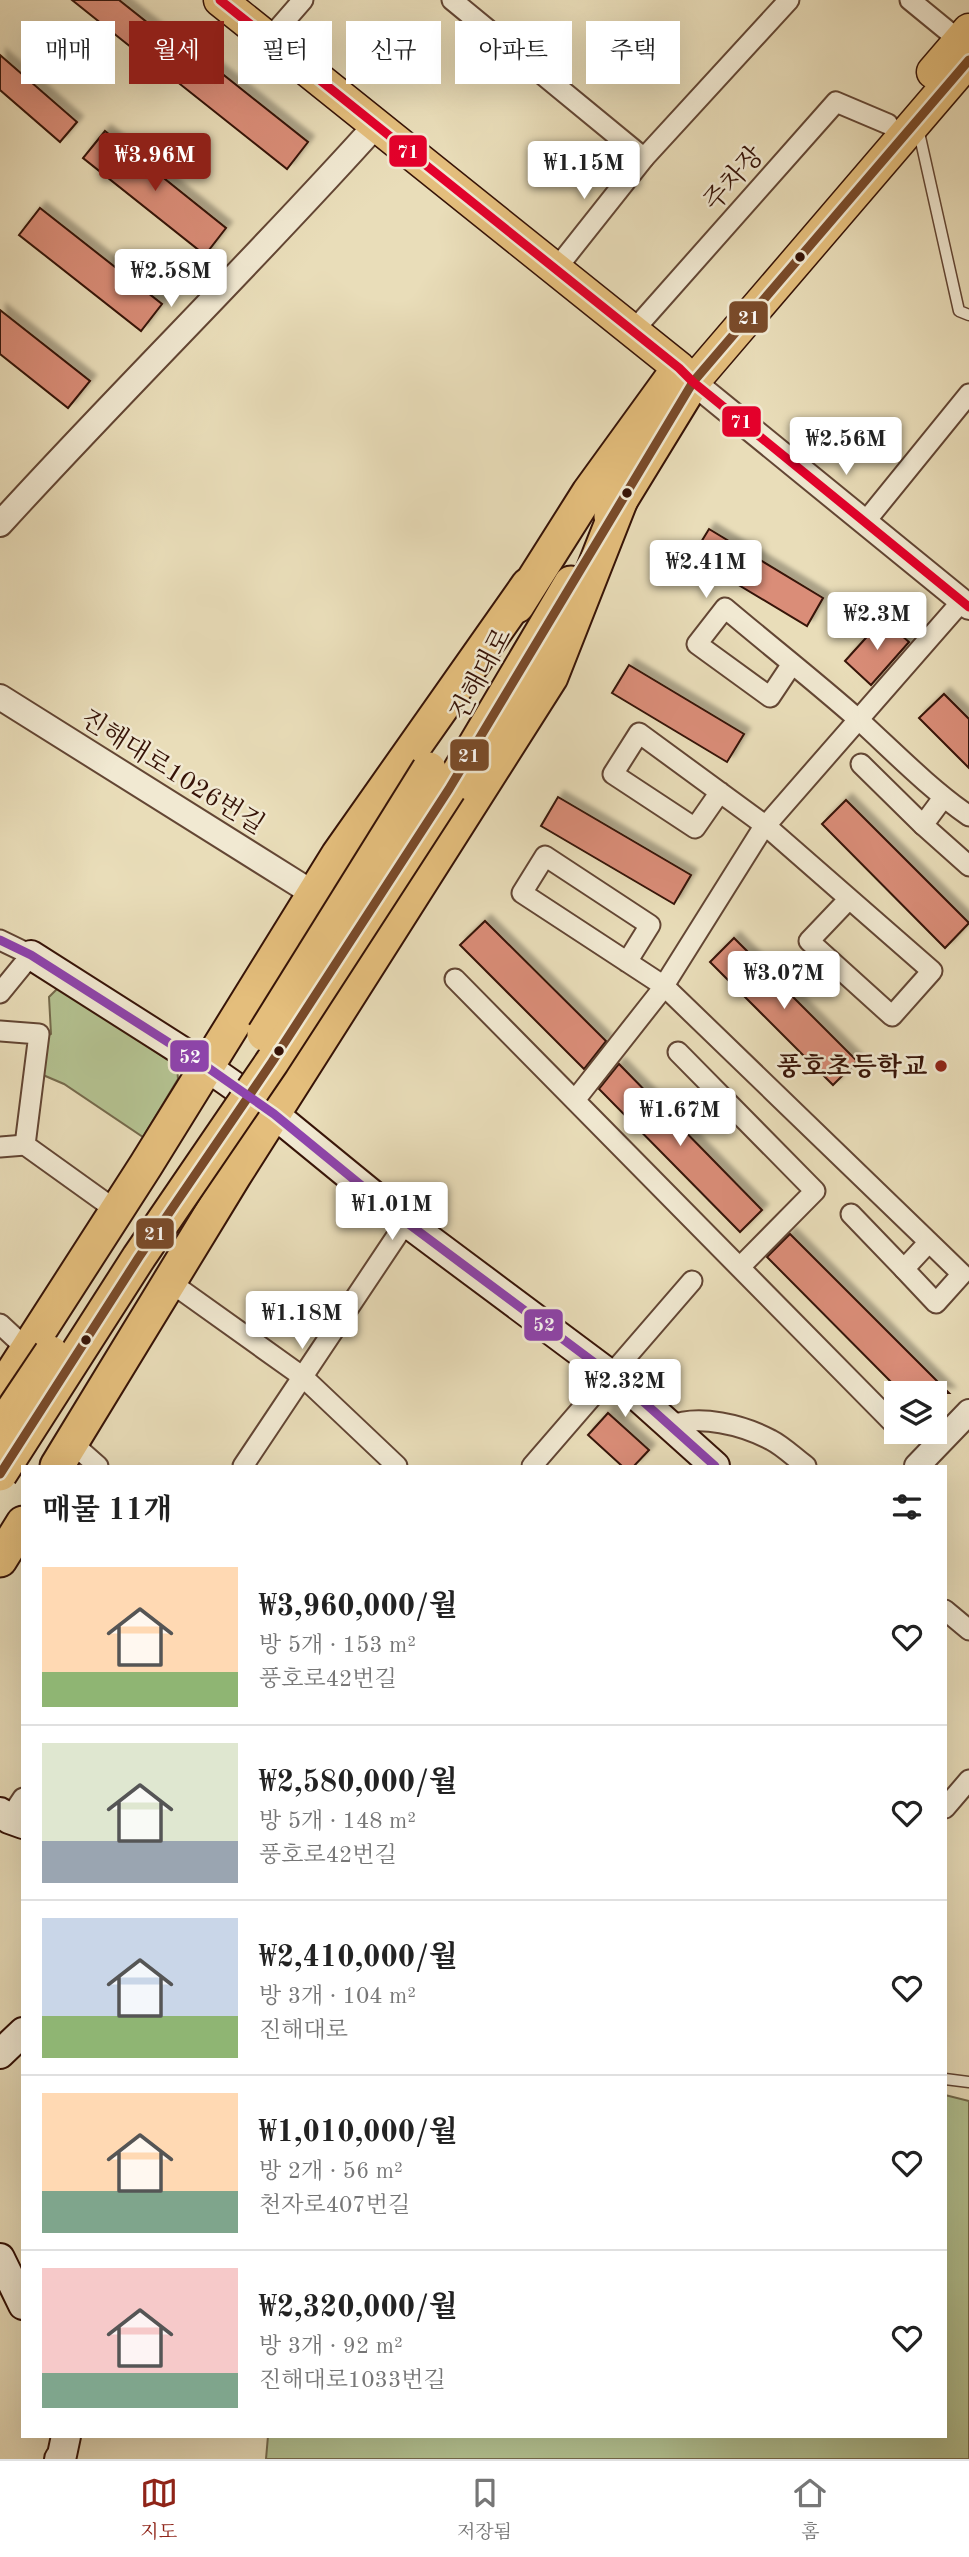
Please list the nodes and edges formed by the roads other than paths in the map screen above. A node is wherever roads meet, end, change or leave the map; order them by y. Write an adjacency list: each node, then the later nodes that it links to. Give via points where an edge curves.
1 (220, 0): 6 (main road)
2 (303, 0): 7 (street)
3 (453, 0): 12 (street)
4 (789, 0): 12 (street)
5 (910, 0): 8 (street)
6 (246, 21)
7 (285, 21)
8 (966, 43): 10 (main road, 진해대로)
9 (325, 84): 11 (main road)
10 (902, 122): 14 (lane, via 959,311); 15 (street, 주차장, via 836,102); 16 (main road, 진해대로)
11 (376, 125): 13 (main road); 20 (street)
12 (645, 158): 13 (street)
13 (556, 269): 15 (main road)
14 (969, 315)
15 (633, 331): 16 (main road)
16 (686, 375): 18 (highway, 진해대로); 19 (street); 21 (highway, 진해대로, via 589,492)
17 (969, 394): 19 (street)
18 (622, 497): 27 (highway, 진해대로); 46 (highway, via 551,677)
19 (865, 522): 22 (street)
20 (0, 524)
21 (528, 585): 27 (highway, 진해대로); 34 (highway)
22 (966, 604): 25 (street)
23 (792, 664): 23 (street, via 725,608 697,644 769,697); 25 (street)
24 (0, 697): 34 (street, 진해대로1026번길)
25 (858, 720): 29 (street); 31 (street)
26 (861, 764): 32 (street)
27 (439, 779): 65 (highway, 진해대로, bridge); 74 (highway, 진해대로, bridge, via 272,1062)
28 (720, 792): 28 (street, via 639,733 613,774 695,828); 31 (street)
29 (943, 798): 30 (street); 32 (street)
30 (969, 816)
31 (766, 825): 35 (street); 40 (street)
32 (923, 825): 33 (street)
33 (969, 866)
34 (314, 894): 44 (highway)
35 (849, 899): 35 (street, via 932,971 892,1016 809,942)
36 (0, 940): 37 (street)
37 (31, 955): 41 (street); 44 (main road)
38 (627, 962): 38 (street, via 522,893 545,856 650,925); 40 (street)
39 (455, 979): 45 (street)
40 (664, 986): 45 (street); 52 (street)
41 (0, 993)
42 (0, 1031): 47 (street, via 39,1034)
43 (678, 1052): 53 (street, via 815,1191)
44 (207, 1067): 46 (main road); 49 (highway)
45 (575, 1100): 53 (street)
46 (274, 1114): 51 (main road); 56 (highway)
47 (25, 1145): 48 (street); 49 (street)
48 (0, 1146)
49 (117, 1211): 58 (highway)
50 (851, 1214): 54 (street)
51 (406, 1222): 59 (main road); 60 (street)
52 (929, 1242): 54 (street); 54 (street, via 962,1274 936,1303)
53 (740, 1267): 63 (street)
54 (904, 1269)
55 (692, 1281): 59 (street)
56 (170, 1282): 60 (street); 66 (highway)
57 (0, 1324): 58 (street)
58 (27, 1350): 61 (highway)
59 (611, 1376): 64 (main road); 70 (street)
60 (303, 1377): 68 (street); 69 (street)
61 (0, 1392)
62 (969, 1412): 73 (street)
63 (884, 1414)
64 (670, 1426): 71 (main road); 72 (street, via 699,1420 736,1427 772,1440)
65 (0, 1429)
66 (65, 1455): 67 (street)
67 (95, 1465)
68 (244, 1465)
69 (396, 1465)
70 (533, 1465)
71 (714, 1465)
72 (805, 1465)
73 (918, 1465)
74 (0, 1474)
75 (21, 1526): 76 (highway)
76 (0, 1560)
77 (947, 1612): 78 (street)
78 (969, 1630)
79 (969, 1780): 80 (street)
80 (947, 1806)
81 (21, 2034): 82 (main road)
82 (0, 2054)
83 (947, 2079): 84 (lane)
84 (969, 2082)
85 (0, 2258): 86 (main road)
86 (21, 2301)
87 (66, 2438): 88 (main road)
88 (59, 2459)

